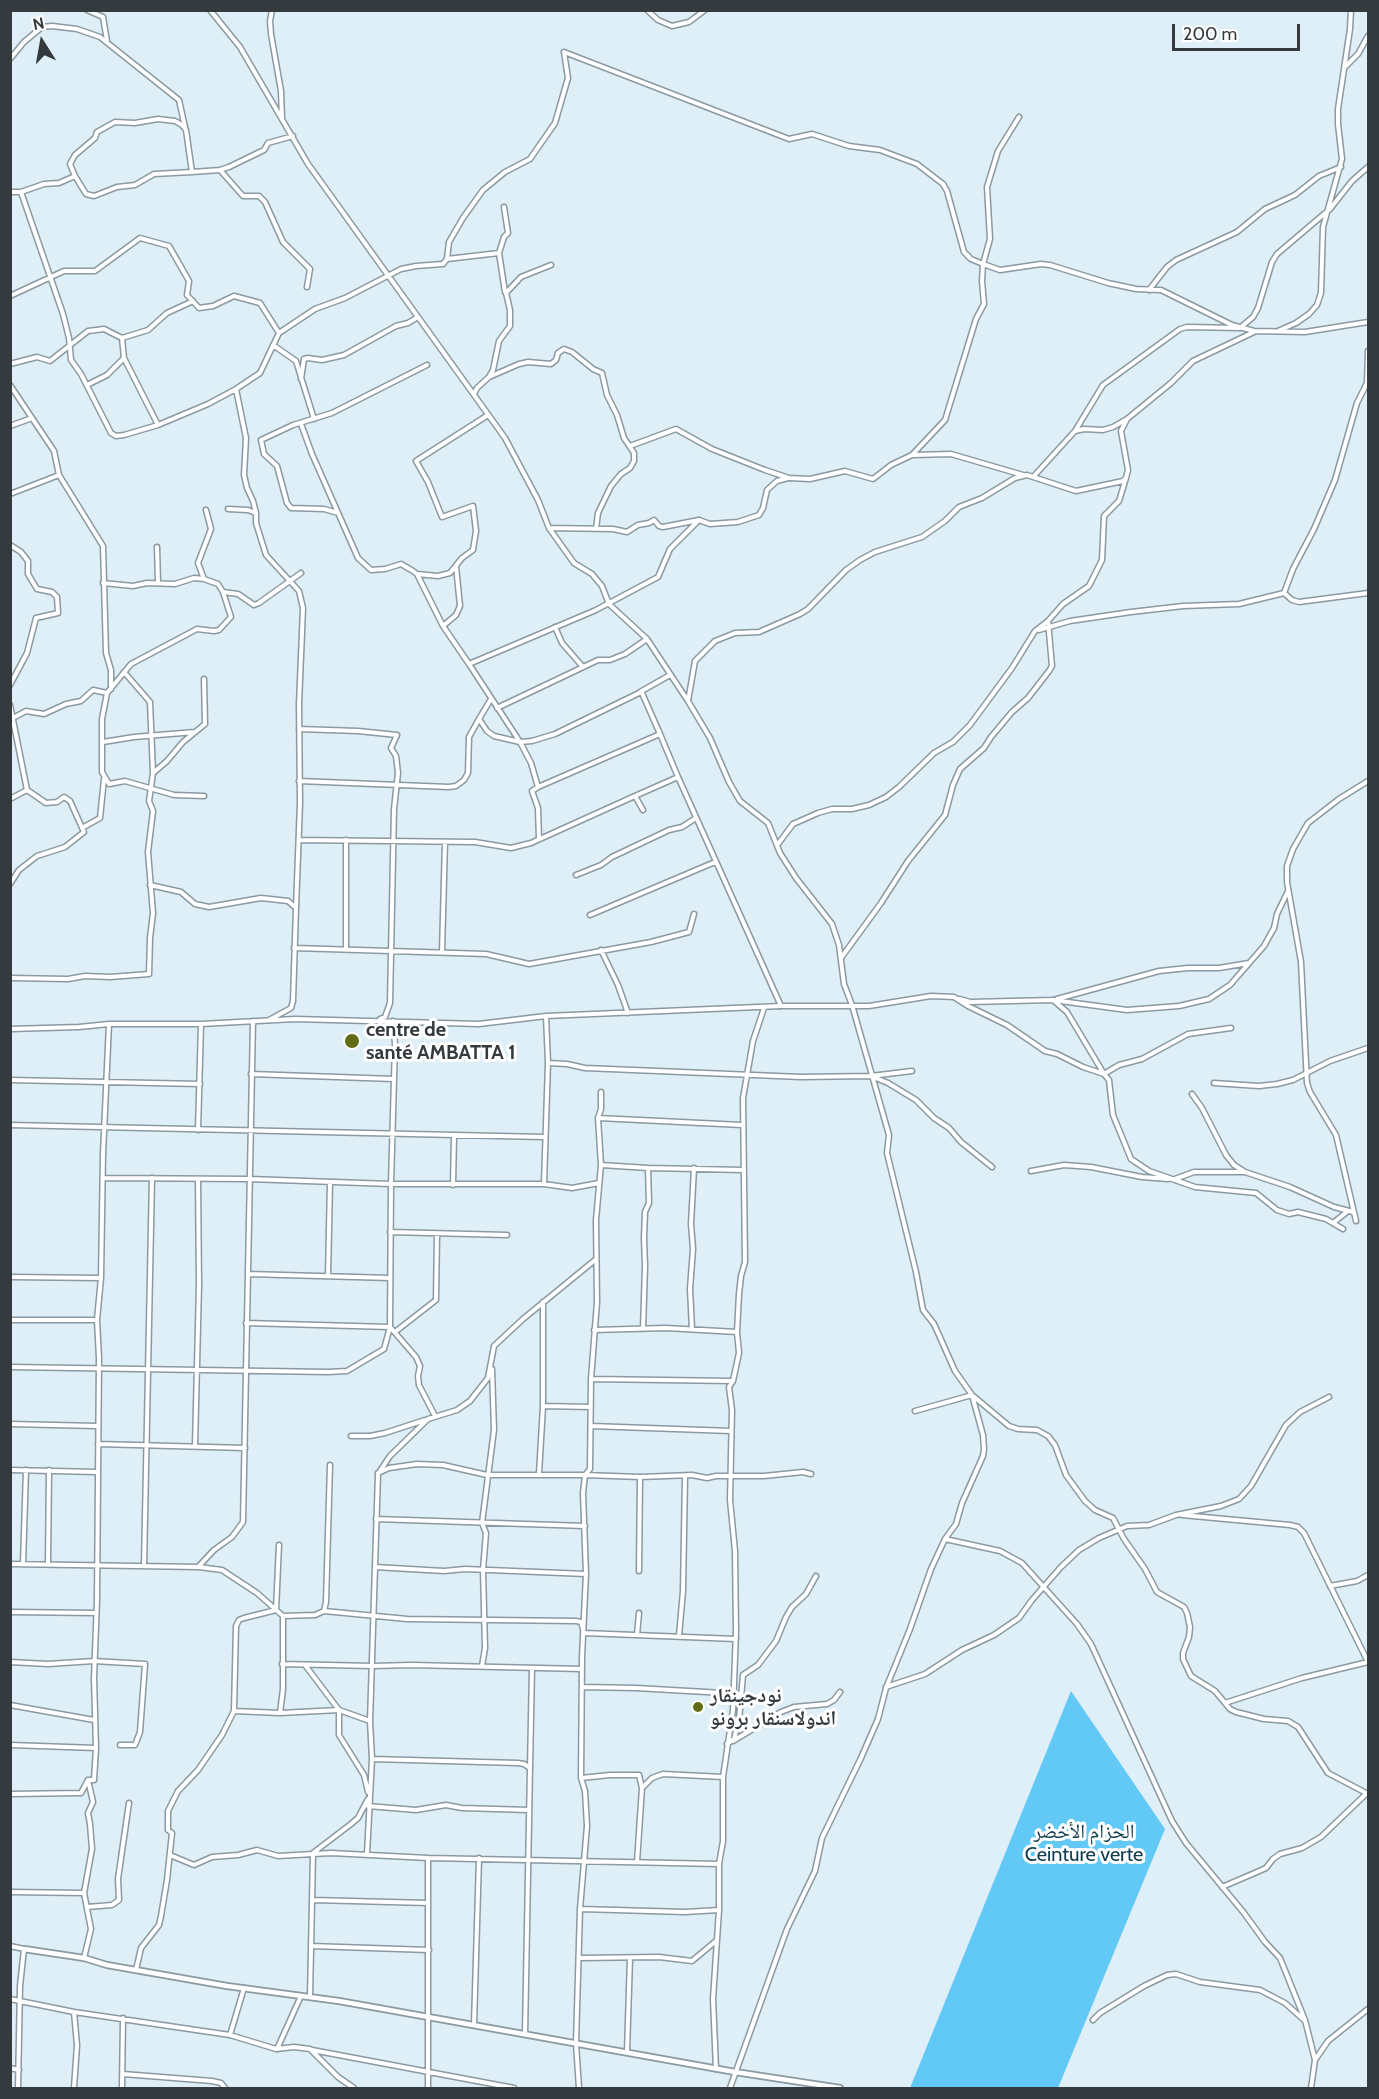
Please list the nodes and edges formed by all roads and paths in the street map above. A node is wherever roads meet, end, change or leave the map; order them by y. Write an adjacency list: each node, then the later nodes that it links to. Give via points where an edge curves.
1 (87, 10): 8 (street, via 103,17)
2 (210, 10): 12 (street, via 240,47)
3 (273, 10): 12 (street, via 271,34)
4 (647, 10): 5 (street, via 672,26 689,22)
5 (705, 10)
6 (1351, 10): 10 (street)
7 (1368, 36): 10 (street, via 1358,54)
8 (107, 42): 9 (street, via 77,29 42,27); 13 (street, via 179,100)
9 (10, 59)
10 (1344, 67): 15 (street, via 1338,109)
11 (1019, 117): 26 (street, via 998,151 987,187 990,239)
12 (283, 121): 14 (street)
13 (186, 130): 18 (street); 19 (street, via 171,120 115,122 97,132 75,155 70,164)
14 (293, 136): 17 (street, via 268,143 264,150); 28 (street, via 308,164)
15 (1341, 166): 23 (street); 31 (street, via 1265,209 1237,232 1176,260)
16 (1368, 167): 23 (street)
17 (220, 170): 18 (street); 30 (street, via 243,196 259,196 265,202 283,242 310,269)
18 (192, 172): 19 (street, via 154,174 135,185 94,196 86,194)
19 (75, 176): 21 (street)
20 (10, 192): 21 (street)
21 (21, 192): 29 (street)
22 (504, 207): 24 (street, via 508,233)
23 (1330, 209): 37 (street, via 1277,254 1256,313); 39 (street, via 1323,227 1323,280 1317,304 1309,314)
24 (499, 253): 25 (street); 32 (street)
25 (447, 259): 26 (street, via 449,242 483,190 530,159 555,123 568,78 564,52 789,139 812,134 849,146 880,150 917,164 943,184 964,252); 28 (street, via 443,264 416,266)
26 (983, 264): 31 (street, via 1000,270 1050,265 1108,283); 63 (street, via 984,304 948,414)
27 (551, 265): 32 (street, via 521,277)
28 (388, 275): 35 (street); 40 (street, via 315,309)
29 (51, 278): 33 (street); 34 (street, via 64,271 95,270 140,238 169,246 189,281 187,295); 43 (street)
30 (307, 287)
31 (1149, 290): 37 (street, via 1164,291)
32 (506, 293): 48 (street, via 510,326 499,341)
33 (10, 296)
34 (193, 301): 40 (street, via 199,308 234,296 260,303); 41 (street, via 167,313 148,330)
35 (418, 317): 49 (street, via 344,355 304,359); 53 (street)
36 (1368, 322): 39 (street, via 1305,332)
37 (1240, 328): 38 (street); 61 (street, via 1180,329 1104,385)
38 (1254, 332): 39 (street); 57 (street, via 1193,361)
39 (1277, 332)
40 (279, 333): 42 (street)
41 (122, 338): 43 (street, via 104,328 88,331); 45 (street)
42 (273, 345): 49 (street, via 296,362); 52 (street, via 260,373)
43 (70, 346): 46 (street, via 50,361 37,357); 51 (street, via 70,360)
44 (1368, 351): 87 (street, via 1367,383 1357,403 1335,480)
45 (124, 358): 51 (street, via 106,375); 59 (street)
46 (10, 364)
47 (427, 365): 56 (street)
48 (489, 377): 53 (street); 62 (street, via 528,362 551,364 564,349 572,352 602,373 607,395)
49 (301, 379): 56 (street)
50 (10, 384): 55 (street)
51 (87, 385): 59 (street, via 116,436)
52 (236, 389): 59 (street); 72 (street, via 246,438 244,475)
53 (474, 394): 54 (street)
54 (488, 415): 75 (street, via 506,438); 79 (street, via 416,461 442,516 473,506 473,550)
55 (33, 418): 60 (street); 64 (street, via 54,451)
56 (314, 419): 58 (street)
57 (1127, 419): 61 (street, via 1108,429); 68 (street, via 1121,431 1128,465)
58 (301, 424): 73 (street); 73 (street, via 261,440 264,454 277,466 291,508)
59 (158, 425)
60 (10, 426)
61 (1075, 431): 66 (street)
62 (630, 446): 67 (street, via 676,429 712,449); 76 (street, via 634,461 611,486 598,513)
63 (912, 454): 65 (street, via 951,454); 67 (street, via 873,479 845,471 817,479)
64 (59, 475): 69 (street); 84 (street, via 103,546)
65 (1023, 475): 66 (street); 105 (street, via 958,507 917,540 860,560 800,614 759,632 735,633 716,641 694,661)
66 (1033, 476): 68 (street, via 1076,491)
67 (789, 478): 74 (street, via 771,485 756,517 710,524)
68 (1126, 478): 90 (street, via 1119,501 1104,516 1103,553 1094,578)
69 (10, 494)
70 (228, 509): 72 (street)
71 (206, 510): 82 (street, via 211,529 198,563)
72 (256, 513): 83 (street, via 266,555)
73 (338, 513): 81 (street, via 356,554 372,570 401,564)
74 (699, 520): 76 (street, via 663,527 654,520 627,532); 89 (street, via 670,549 658,577)
75 (549, 528): 76 (street); 89 (street, via 574,563 602,586)
76 (596, 529)
77 (10, 545): 101 (street, via 28,561 28,574 37,589 57,597 58,612 36,618 27,653)
78 (157, 547): 85 (street)
79 (456, 565): 81 (street, via 446,575); 91 (street, via 460,606)
80 (301, 573): 83 (street)
81 (417, 574): 91 (street)
82 (204, 579): 85 (street); 86 (street, via 218,584)
83 (289, 581): 86 (street, via 254,605 238,594); 110 (street, via 299,591 303,608)
84 (103, 583): 85 (street); 102 (street, via 106,653 111,670)
85 (158, 583)
86 (223, 592): 98 (street, via 231,617 219,630 197,629 131,664)
87 (1284, 593): 88 (street, via 1299,602); 93 (street, via 1239,604 1131,612)
88 (1368, 593)
89 (609, 604): 92 (street); 95 (street)
90 (1048, 621): 93 (street); 94 (street)
91 (443, 626): 96 (street)
92 (555, 627): 96 (street); 97 (street, via 562,643)
93 (1049, 627): 94 (street); 152 (street, via 1049,671 984,748 960,769 945,814)
94 (1035, 631): 138 (street, via 970,725 900,787 869,805 832,809 793,824)
95 (647, 639): 97 (street, via 625,654); 99 (street)
96 (469, 664): 104 (street)
97 (583, 667): 107 (street)
98 (124, 672): 102 (street); 113 (street, via 150,702)
99 (670, 675): 103 (street); 105 (street)
100 (204, 679): 111 (street, via 205,724)
101 (10, 685)
102 (109, 691): 108 (street, via 93,690 81,701 44,714 26,711); 116 (street, via 102,719)
103 (639, 693): 112 (street); 117 (street, via 550,736)
104 (491, 699): 107 (street); 109 (street)
105 (688, 701): 138 (street, via 740,801 768,824)
106 (10, 705): 108 (street)
107 (497, 708): 117 (street)
108 (13, 718): 115 (street)
109 (479, 719): 117 (street, via 494,736); 123 (street, via 470,737 464,780 448,787)
110 (299, 729): 121 (street); 123 (street, via 397,735 391,748 396,756)
111 (195, 732): 113 (street); 118 (street)
112 (660, 734): 120 (street); 124 (street)
113 (152, 736): 116 (street); 118 (street)
114 (10, 738): 115 (street)
115 (17, 739): 126 (street)
116 (103, 742): 119 (street)
117 (519, 742): 124 (street)
118 (153, 773): 125 (street)
119 (104, 776): 125 (street, via 109,784 125,781); 132 (street, via 100,818)
120 (678, 777): 128 (street); 131 (street)
121 (299, 781): 123 (street); 134 (street)
122 (1368, 781): 143 (street, via 1308,823 1287,866)
123 (396, 785): 136 (street)
124 (538, 787): 133 (street, via 532,791 538,808)
125 (151, 789): 127 (street); 142 (street)
126 (27, 790): 129 (street); 132 (street, via 46,803 64,797 70,801)
127 (204, 796)
128 (635, 796): 130 (street); 133 (street)
129 (10, 799)
130 (643, 810)
131 (696, 818): 139 (street); 140 (street)
132 (82, 828): 141 (street, via 84,832 65,847 37,856 19,870)
133 (539, 839): 137 (street, via 511,848)
134 (299, 840): 135 (street); 144 (street)
135 (346, 840): 136 (street); 148 (street)
136 (395, 841): 137 (street); 149 (street)
137 (445, 842): 151 (street)
138 (777, 844): 152 (street, via 796,879 832,924)
139 (715, 862): 146 (street); 158 (street)
140 (576, 875)
141 (10, 884)
142 (150, 885): 144 (street, via 181,892 202,906 261,898 288,901); 154 (street, via 153,914 149,974)
143 (1288, 890): 153 (street, via 1274,928); 175 (street, via 1301,962)
144 (296, 908): 147 (street)
145 (694, 914): 150 (street, via 689,932)
146 (590, 915)
147 (294, 948): 148 (street); 163 (street, via 291,1008)
148 (346, 948): 149 (street)
149 (391, 950): 151 (street); 162 (street, via 388,1009 385,1017)
150 (601, 951): 151 (street, via 528,964 486,954); 160 (street)
151 (442, 952)
152 (841, 958): 157 (street, via 844,984)
153 (1249, 963): 156 (street, via 1158,971); 156 (street, via 1230,985 1209,999 1179,1006 1127,1010)
154 (10, 978)
155 (954, 997): 156 (street, via 970,1002); 157 (street); 174 (street, via 1007,1025 1045,1052)
156 (1053, 1000): 174 (street, via 1067,1012)
157 (852, 1005): 158 (street); 177 (street)
158 (781, 1006): 159 (street)
159 (764, 1008): 160 (street); 176 (street)
160 (628, 1013): 161 (street)
161 (546, 1016): 164 (street, via 479,1023); 171 (street)
162 (373, 1020): 163 (street); 164 (street)
163 (268, 1021): 165 (street)
164 (393, 1021): 178 (street)
165 (254, 1022): 167 (street); 173 (street)
166 (110, 1024): 167 (street); 169 (street); 180 (street)
167 (201, 1024): 182 (street)
168 (1231, 1028): 174 (street, via 1188,1034)
169 (10, 1029)
170 (1368, 1048): 175 (street)
171 (548, 1063): 176 (street); 193 (street)
172 (912, 1071): 177 (street)
173 (251, 1074): 178 (street); 190 (street)
174 (1104, 1074): 205 (street, via 1109,1080 1113,1115 1131,1159)
175 (1307, 1074): 181 (street, via 1259,1086); 211 (street, via 1310,1092 1336,1135)
176 (746, 1075): 177 (street); 187 (street)
177 (870, 1076): 195 (street, via 916,1100); 242 (street, via 889,1135 887,1153 923,1311)
178 (394, 1079): 191 (street)
179 (10, 1080): 180 (street)
180 (105, 1083): 182 (street); 188 (street)
181 (1214, 1083)
182 (200, 1084): 189 (street)
183 (601, 1092): 185 (street)
184 (1192, 1094): 200 (street, via 1226,1155)
185 (598, 1118): 187 (street); 194 (street)
186 (10, 1125): 188 (street)
187 (742, 1125): 198 (street)
188 (104, 1128): 189 (street); 201 (street)
189 (198, 1130): 190 (street)
190 (250, 1131): 191 (street); 204 (street)
191 (392, 1134): 192 (street); 207 (street)
192 (454, 1136): 193 (street); 210 (street)
193 (544, 1137): 208 (street)
194 (602, 1165): 196 (street); 209 (street)
195 (992, 1167)
196 (648, 1168): 197 (street); 229 (street)
197 (694, 1168): 198 (street); 230 (street)
198 (744, 1170): 233 (street, via 745,1262)
199 (1031, 1171): 205 (street, via 1064,1165)
200 (1245, 1172): 205 (street, via 1194,1172); 211 (street)
201 (103, 1178): 202 (street); 222 (street)
202 (152, 1178): 203 (street); 237 (street)
203 (198, 1179): 204 (street); 238 (street)
204 (249, 1179): 206 (street); 219 (street)
205 (1174, 1180): 213 (street, via 1256,1193 1277,1210)
206 (330, 1182): 207 (street); 221 (street)
207 (391, 1184): 210 (street); 215 (street)
208 (544, 1184): 209 (street, via 572,1188); 210 (street)
209 (599, 1184): 218 (street)
210 (453, 1185)
211 (1350, 1211): 212 (street); 213 (street)
212 (1356, 1221)
213 (1333, 1223): 214 (street)
214 (1343, 1229)
215 (390, 1232): 216 (street); 223 (street)
216 (437, 1234): 217 (street); 232 (street, via 436,1300)
217 (507, 1235)
218 (595, 1259): 224 (street); 231 (street)
219 (248, 1274): 221 (street); 227 (street)
220 (10, 1276): 222 (street)
221 (328, 1276): 223 (street)
222 (101, 1278): 226 (street)
223 (390, 1278): 228 (street)
224 (543, 1302): 234 (street, via 503,1336 494,1346); 244 (street)
225 (10, 1320): 226 (street)
226 (97, 1320): 236 (street)
227 (246, 1323): 228 (street); 239 (street)
228 (390, 1326): 232 (street); 239 (street, via 384,1349 347,1371)
229 (643, 1329): 230 (street); 231 (street)
230 (692, 1329): 233 (street)
231 (594, 1330): 240 (street)
232 (395, 1332): 247 (street, via 416,1357 420,1366 419,1385)
233 (737, 1332): 241 (street, via 739,1353)
234 (491, 1359): 247 (street, via 488,1378 470,1401 457,1410); 266 (street, via 494,1430)
235 (10, 1367): 236 (street)
236 (98, 1369): 237 (street); 250 (street)
237 (147, 1369): 238 (street); 255 (street)
238 (197, 1370): 239 (street); 256 (street)
239 (246, 1371): 257 (street)
240 (591, 1379): 241 (street); 245 (street)
241 (733, 1381): 252 (street, via 729,1387)
242 (972, 1395): 246 (street); 275 (street, via 1009,1426 1037,1430 1052,1439 1066,1475 1085,1501 1113,1518); 276 (street, via 983,1435 983,1456 956,1524)
243 (1329, 1397): 271 (street, via 1300,1412 1286,1425 1251,1486 1239,1499)
244 (543, 1406): 245 (street); 264 (street)
245 (591, 1407): 251 (street)
246 (915, 1410)
247 (435, 1416): 248 (street)
248 (428, 1419): 253 (street, via 370,1436); 263 (street, via 390,1456)
249 (10, 1424): 250 (street)
250 (97, 1425): 254 (street)
251 (591, 1426): 252 (street); 267 (street, via 590,1469)
252 (731, 1431): 269 (street)
253 (351, 1436)
254 (98, 1444): 255 (street); 262 (street)
255 (148, 1444): 256 (street); 282 (street)
256 (195, 1446): 257 (street)
257 (245, 1448): 283 (street, via 243,1522)
258 (330, 1465): 293 (street)
259 (10, 1470): 260 (street)
260 (26, 1470): 261 (street); 279 (street)
261 (49, 1470): 262 (street); 280 (street)
262 (97, 1472): 281 (street)
263 (378, 1474): 266 (street, via 401,1465 428,1464); 272 (street)
264 (539, 1474): 266 (street); 267 (street)
265 (811, 1474): 269 (street)
266 (487, 1475): 273 (street)
267 (585, 1475): 270 (street); 274 (street)
268 (685, 1477): 269 (street); 270 (street); 302 (street)
269 (731, 1477): 303 (street)
270 (640, 1478): 286 (street)
271 (1176, 1515): 275 (street, via 1149,1525); 290 (street, via 1298,1527)
272 (376, 1519): 273 (street); 284 (street)
273 (482, 1523): 274 (street); 285 (street, via 486,1533)
274 (585, 1526): 287 (street)
275 (1119, 1529): 291 (street, via 1079,1550); 318 (street, via 1157,1592 1181,1604 1187,1613 1189,1638 1183,1653 1186,1669)
276 (945, 1539): 291 (street, via 1013,1557); 314 (street)
277 (279, 1545): 292 (street)
278 (10, 1564): 279 (street)
279 (23, 1564): 280 (street)
280 (48, 1564): 281 (street)
281 (96, 1566): 282 (street); 295 (street)
282 (144, 1566): 283 (street)
283 (199, 1567): 292 (street, via 222,1570)
284 (375, 1568): 285 (street); 298 (street)
285 (483, 1570): 287 (street); 299 (street)
286 (639, 1571)
287 (586, 1574): 300 (street)
288 (1368, 1575): 290 (street)
289 (816, 1576): 316 (street, via 806,1594 792,1607 776,1641 758,1665 743,1675)
290 (1330, 1586): 306 (street)
291 (1043, 1587): 314 (street, via 1019,1618 993,1635 925,1674); 350 (street, via 1091,1644 1167,1812 1186,1843)
292 (276, 1611): 297 (street); 321 (street, via 244,1618 236,1626)
293 (324, 1611): 297 (street); 298 (street)
294 (10, 1612): 295 (street)
295 (96, 1612): 304 (street)
296 (639, 1613): 301 (street)
297 (283, 1616): 307 (street)
298 (373, 1616): 299 (street); 309 (street)
299 (485, 1620): 300 (street, via 576,1621 581,1622); 310 (street)
300 (584, 1633): 301 (street); 312 (street)
301 (637, 1635): 302 (street)
302 (679, 1636): 303 (street)
303 (736, 1639): 317 (street)
304 (94, 1661): 305 (street); 323 (street); 327 (street, via 145,1664 140,1732 135,1745)
305 (10, 1662)
306 (1368, 1662): 318 (street)
307 (282, 1665): 308 (street); 322 (street)
308 (305, 1665): 309 (street); 320 (street)
309 (372, 1666): 310 (street); 324 (street)
310 (482, 1666): 311 (street)
311 (532, 1668): 312 (street); 330 (street)
312 (582, 1669): 313 (street)
313 (582, 1687): 317 (street); 332 (street)
314 (886, 1688): 390 (street, via 878,1719 822,1838 816,1871 787,1929)
315 (840, 1692): 325 (street, via 827,1704 782,1712)
316 (741, 1694): 317 (street); 325 (street, via 739,1720)
317 (733, 1695): 325 (street)
318 (1225, 1703): 336 (street, via 1247,1716 1288,1720 1298,1727 1328,1773)
319 (10, 1705): 323 (street)
320 (339, 1710): 322 (street); 324 (street); 337 (street, via 339,1735 364,1775)
321 (234, 1711): 322 (street); 343 (street, via 198,1770 172,1800 168,1811)
322 (280, 1713)
323 (94, 1720): 328 (street)
324 (370, 1720): 329 (street)
325 (730, 1743): 331 (street)
326 (10, 1745): 328 (street)
327 (120, 1745)
328 (96, 1748): 333 (street, via 94,1780)
329 (372, 1759): 330 (street, via 518,1763); 337 (street)
330 (530, 1768): 340 (street)
331 (723, 1777): 334 (street, via 663,1774); 349 (street)
332 (581, 1778): 334 (street, via 639,1775); 347 (street, via 587,1808)
333 (88, 1780): 335 (street, via 81,1793); 352 (street, via 93,1802 87,1813 92,1849)
334 (642, 1788): 348 (street)
335 (10, 1794)
336 (1368, 1794): 350 (street, via 1321,1837 1280,1854 1266,1868)
337 (369, 1796): 339 (street); 341 (street, via 358,1818)
338 (129, 1803): 355 (street, via 118,1879 120,1896 107,1906)
339 (369, 1806): 340 (street); 342 (street)
340 (529, 1810): 346 (street)
341 (313, 1853): 342 (street); 343 (street, via 278,1856 257,1850 212,1857 194,1865); 353 (street)
342 (367, 1854): 344 (street)
343 (170, 1855): 366 (street, via 159,1925 141,1948)
344 (428, 1858): 345 (street); 354 (street)
345 (479, 1858): 346 (street); 378 (street)
346 (528, 1859): 347 (street); 379 (street)
347 (585, 1860): 348 (street); 356 (street)
348 (637, 1862): 349 (street)
349 (719, 1864): 357 (street)
350 (1222, 1887): 377 (street, via 1280,1958)
351 (10, 1892): 352 (street)
352 (84, 1893): 355 (street)
353 (312, 1900): 354 (street); 360 (street)
354 (428, 1904): 362 (street)
355 (87, 1907): 363 (street, via 91,1929)
356 (580, 1909): 357 (street); 364 (street)
357 (719, 1910): 358 (street)
358 (717, 1941): 365 (street, via 692,1961); 387 (street, via 713,1999)
359 (10, 1946): 361 (street)
360 (311, 1946): 362 (street); 369 (street)
361 (24, 1949): 363 (street); 371 (street)
362 (429, 1950): 374 (street)
363 (84, 1958): 366 (street)
364 (579, 1958): 365 (street); 381 (street)
365 (630, 1958): 384 (street)
366 (136, 1970): 367 (street)
367 (244, 1988): 368 (street); 380 (street)
368 (301, 1996): 369 (street); 382 (street)
369 (310, 1997): 374 (street)
370 (10, 1999): 371 (street)
371 (20, 2000): 373 (street); 388 (street)
372 (1368, 2009): 385 (street, via 1328,2041)
373 (74, 2012): 375 (street); 394 (street)
374 (427, 2016): 378 (street); 389 (street)
375 (123, 2018): 380 (street); 391 (street)
376 (1093, 2020): 377 (street, via 1144,1986 1176,1974 1200,1982 1260,1990 1285,2003)
377 (1305, 2020): 385 (street)
378 (474, 2025): 379 (street)
379 (525, 2034): 381 (street)
380 (230, 2035): 382 (street)
381 (576, 2043): 384 (street); 401 (street)
382 (276, 2049): 383 (street)
383 (310, 2049): 389 (street); 397 (street)
384 (627, 2052): 387 (street)
385 (1315, 2060): 404 (street)
386 (10, 2068): 388 (street)
387 (716, 2069): 390 (street)
388 (19, 2070): 393 (street)
389 (426, 2070): 392 (street); 398 (street)
390 (735, 2072): 402 (street); 403 (street)
391 (123, 2074): 395 (street); 396 (street, via 212,2080)
392 (478, 2081): 399 (street); 400 (street)
393 (18, 2088)
394 (74, 2088)
395 (122, 2088)
396 (225, 2088)
397 (354, 2088)
398 (428, 2088)
399 (478, 2088)
400 (514, 2088)
401 (579, 2088)
402 (730, 2088)
403 (840, 2088)
404 (1311, 2088)

